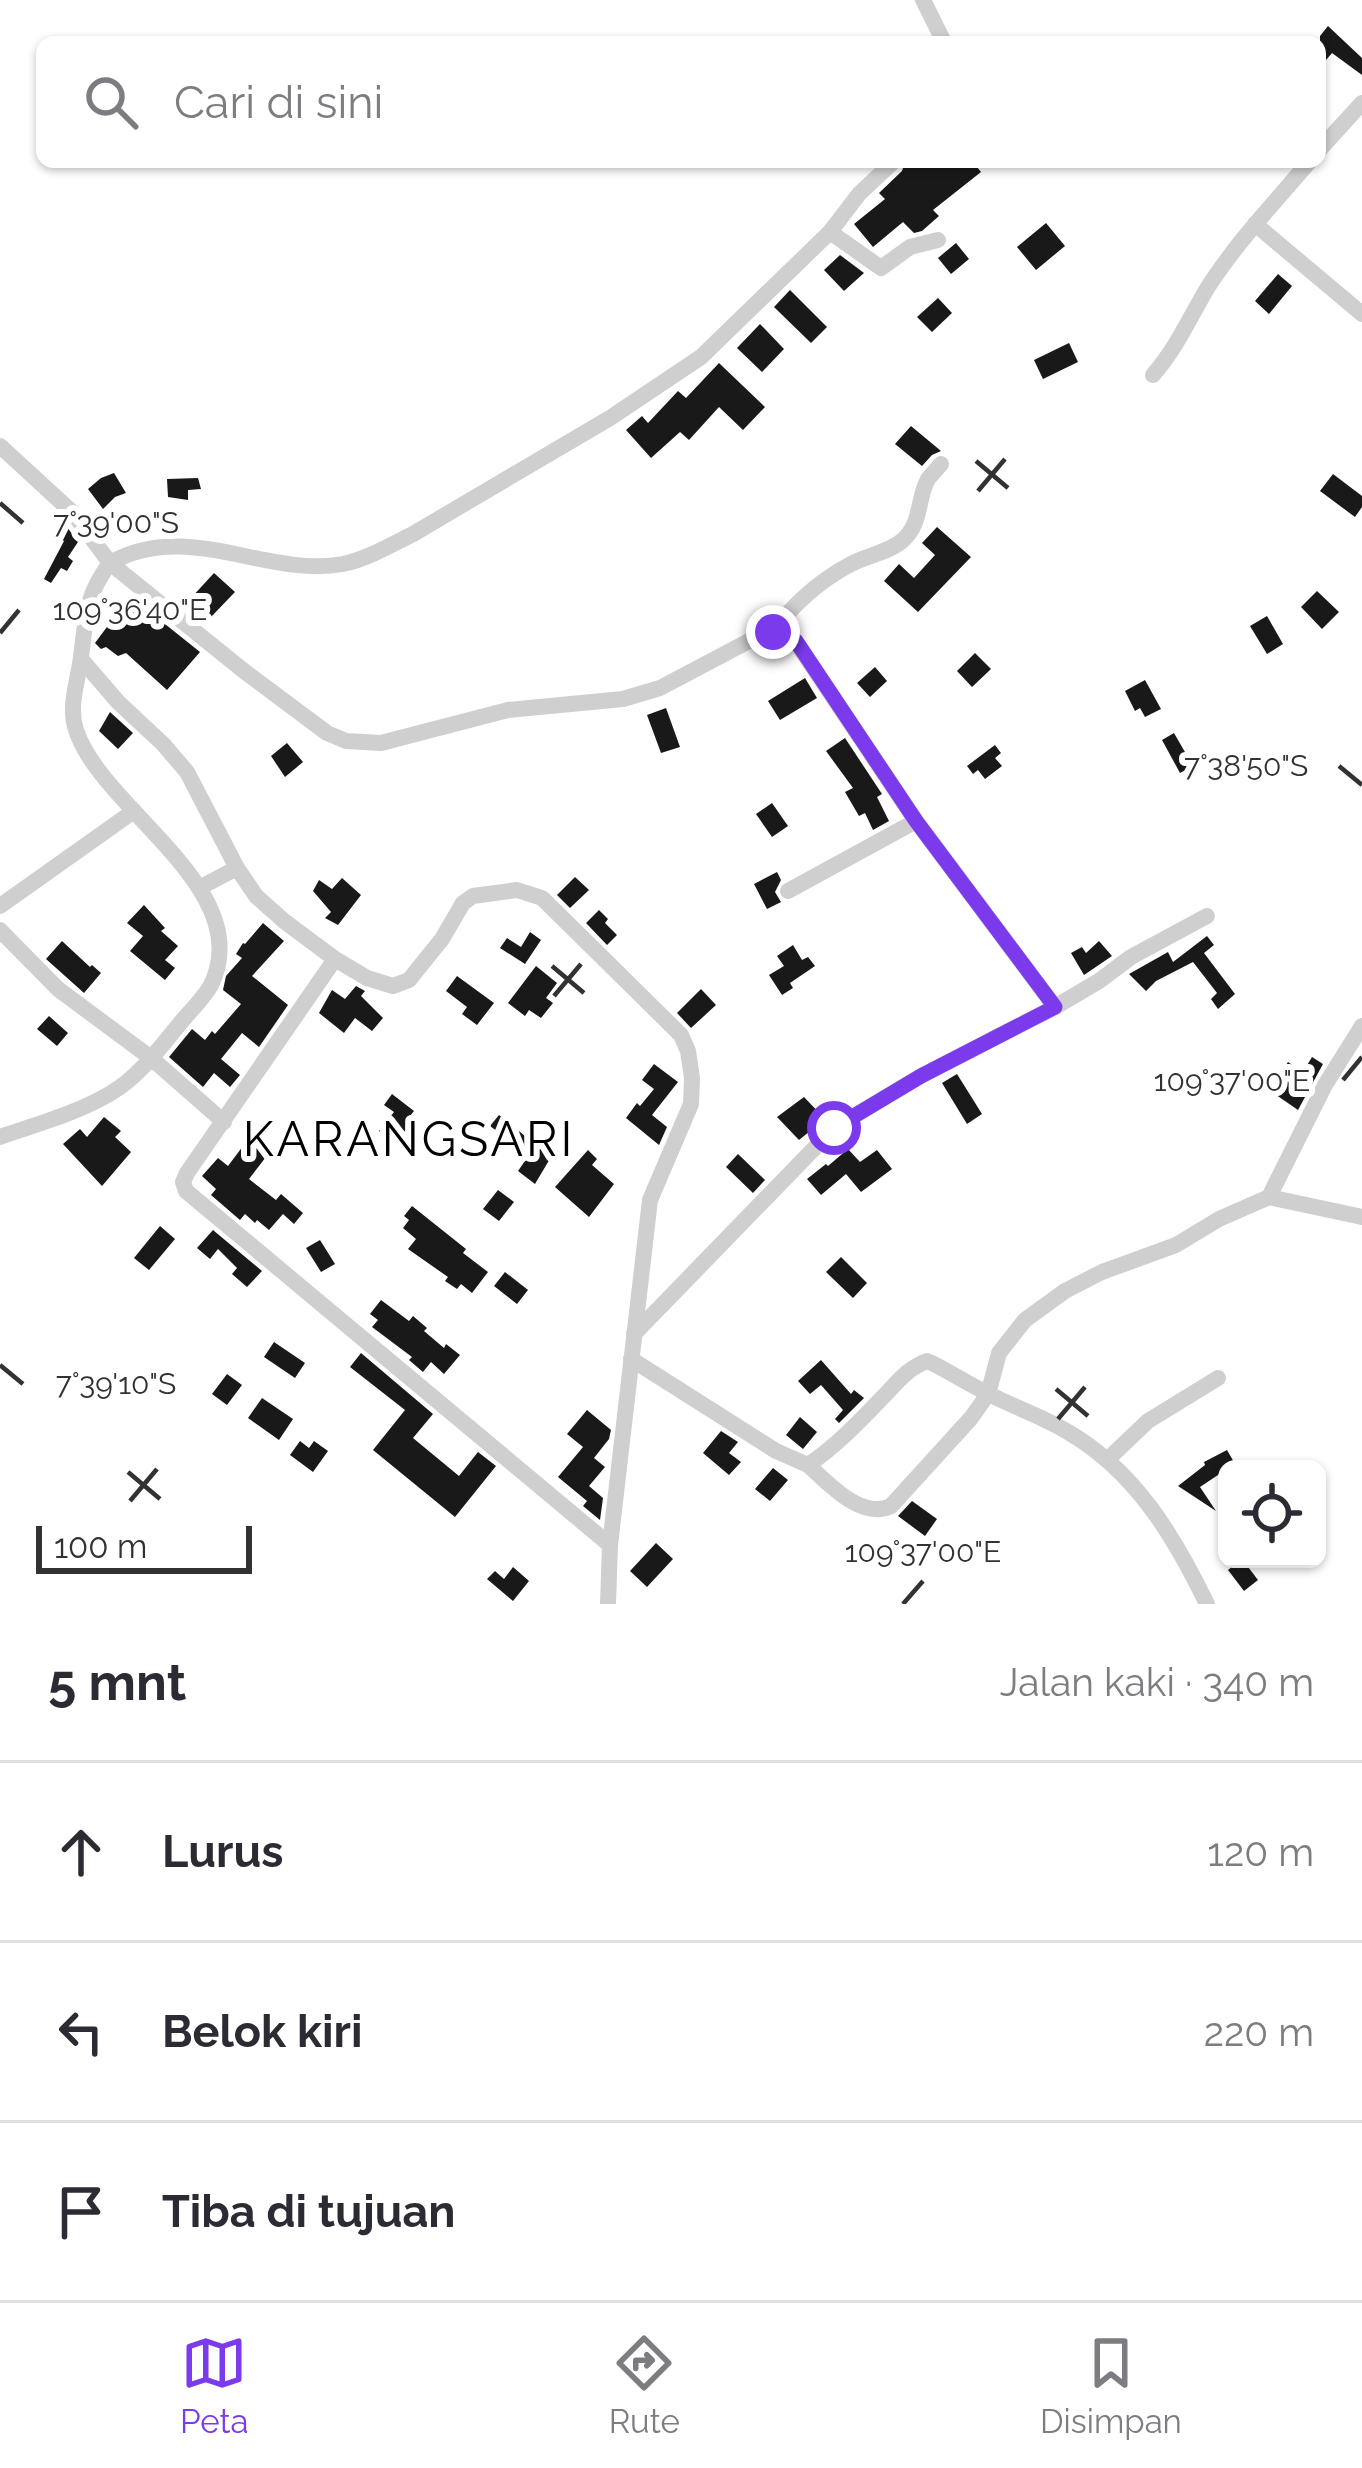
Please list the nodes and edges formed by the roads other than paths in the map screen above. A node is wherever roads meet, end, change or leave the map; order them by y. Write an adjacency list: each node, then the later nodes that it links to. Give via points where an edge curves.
1 (923, 0): 2 (street)
2 (941, 36)
3 (1362, 104): 4 (street)
4 (1326, 143)
5 (887, 168): 8 (street)
6 (1304, 168): 7 (street)
7 (1255, 224): 10 (street); 11 (street)
8 (830, 232): 9 (street, via 880,268); 14 (street, via 662,386 378,552 341,564 299,564 153,546)
9 (938, 240)
10 (1362, 314)
11 (1153, 375)
12 (0, 446): 14 (street, via 73,513)
13 (941, 464): 15 (street, via 900,544 824,581)
14 (110, 563): 15 (street, via 346,742 381,743 508,710 623,699); 16 (street, via 86,607)
15 (773, 632): 18 (street, via 796,641)
16 (81, 658): 17 (street, via 71,715); 19 (street, via 187,772)
17 (125, 818): 20 (street, via 160,837); 22 (street)
18 (916, 821): 21 (street); 26 (street)
19 (237, 868): 20 (street); 25 (street, via 256,896)
20 (200, 888): 28 (street, via 220,947 217,968 210,988)
21 (788, 891)
22 (0, 906)
23 (1208, 916): 26 (street)
24 (0, 930): 28 (street, via 58,989)
25 (335, 959): 29 (street); 33 (street, via 381,984 399,984 463,903 504,890 530,892 681,1035 691,1104 650,1201)
26 (1055, 1007): 33 (street, via 834,1128)
27 (1362, 1026): 31 (street)
28 (151, 1058): 29 (street); 30 (street, via 113,1092)
29 (224, 1122): 39 (street, via 187,1173 186,1191)
30 (0, 1137)
31 (1269, 1198): 32 (street); 36 (street, via 1065,1292 1025,1320 999,1353)
32 (1362, 1217)
33 (634, 1334): 34 (street)
34 (631, 1359): 38 (street); 39 (street)
35 (1217, 1378): 37 (street, via 1148,1421)
36 (988, 1394): 37 (street); 38 (street, via 927,1361 910,1367); 38 (street, via 886,1508 856,1503)
37 (1107, 1460): 41 (street, via 1166,1526)
38 (808, 1466)
39 (610, 1546): 40 (street)
40 (608, 1604)
41 (1207, 1604)

